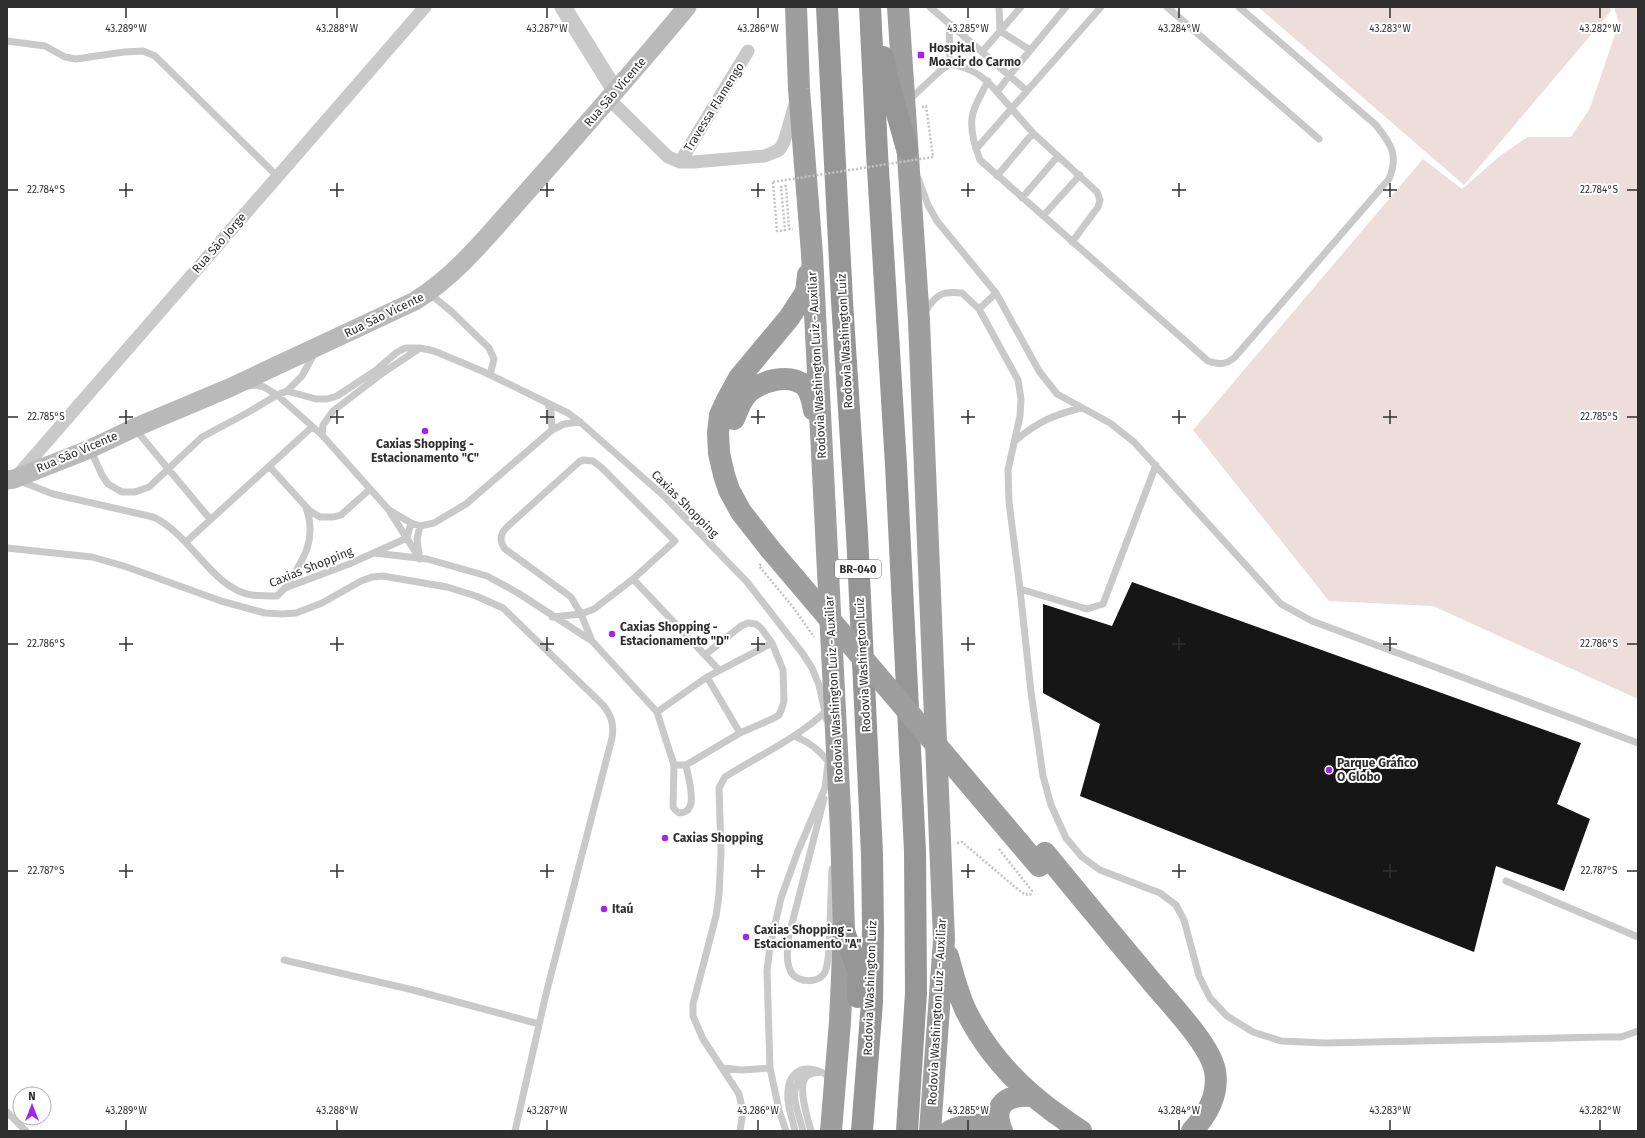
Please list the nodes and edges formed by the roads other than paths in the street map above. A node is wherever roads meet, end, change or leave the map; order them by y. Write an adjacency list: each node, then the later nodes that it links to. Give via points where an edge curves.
1 (425, 7): 38 (street, Rua São Jorge)
2 (563, 7): 28 (street)
3 (687, 7): 28 (main road, Rua Sāo Vicente)
4 (796, 7): 25 (highway, Rodovia Washington Luiz - Auxiliar)
5 (827, 7): 129 (highway, Rodovia Washington Luiz / BR-040, via 872,854 872,1002)
6 (870, 7): 130 (highway, via 915,851 916,992)
7 (876, 7): 34 (highway, via 886,74)
8 (898, 7): 29 (highway, Rodovia Washington Luiz - Auxiliar)
9 (930, 7): 16 (lane)
10 (1000, 7): 17 (lane)
11 (1021, 7): 17 (lane)
12 (1066, 7): 19 (lane)
13 (1101, 7): 26 (lane)
14 (1167, 7): 32 (lane)
15 (1239, 7): 42 (lane, via 1376,125 1392,147 1394,158 1388,179 1228,363 1217,365 1208,361)
16 (949, 24): 21 (lane); 22 (lane)
17 (1000, 31): 19 (lane); 21 (lane)
18 (7, 41): 38 (lane, via 45,46 65,57 76,59 143,51 155,56)
19 (1030, 50): 23 (lane)
20 (748, 52): 36 (street, Travessa Flamengo)
21 (982, 52): 23 (lane)
22 (950, 64): 24 (lane, via 964,66); 29 (lane, via 940,70)
23 (1009, 76): 26 (lane); 27 (lane)
24 (988, 81): 27 (lane); 33 (lane, via 973,114)
25 (799, 89): 36 (street, via 784,142 778,150 765,156); 43 (highway, Rodovia Washington Luiz - Auxiliar)
26 (1027, 91): 30 (lane)
27 (997, 92): 30 (lane)
28 (613, 96): 36 (street, via 668,157); 44 (main road, Rua Sāo Vicente, via 460,266)
29 (906, 103): 34 (highway, Rodovia Washington Luiz - Auxiliar)
30 (1011, 109): 31 (lane); 33 (lane)
31 (1033, 133): 35 (lane); 39 (lane)
32 (1320, 139)
33 (976, 149): 39 (lane, via 980,160)
34 (908, 151): 45 (lane, via 937,221); 47 (highway, Rodovia Washington Luiz - Auxiliar)
35 (1058, 156): 37 (lane); 40 (lane)
36 (680, 162)
37 (1080, 175): 41 (lane); 42 (lane, via 1097,192 1100,200 1098,207)
38 (277, 176): 71 (street, Rua São Jorge)
39 (997, 176): 40 (lane)
40 (1022, 198): 41 (lane)
41 (1043, 216): 42 (lane)
42 (1072, 242)
43 (812, 254): 64 (highway, Rodovia Washington Luiz - Auxiliar); 81 (highway, via 806,292 790,318 739,378 720,415 719,453 724,475 742,512)
44 (429, 293): 48 (main road, Rua Sāo Vicente); 52 (lane, via 489,348 494,359)
45 (996, 293): 46 (lane); 59 (lane, via 1039,371 1057,394)
46 (978, 309): 47 (lane, via 962,293 948,292 934,297); 66 (lane, via 1018,380 1021,399)
47 (918, 322): 110 (highway, Rodovia Washington Luiz - Auxiliar)
48 (317, 347): 54 (main road, Rua Sāo Vicente); 55 (lane, via 308,367)
49 (405, 348): 50 (lane, Caxias Shopping); 51 (lane); 53 (lane)
50 (420, 348): 51 (lane); 52 (lane, Caxias Shopping, via 434,351)
51 (412, 355): 56 (lane)
52 (490, 375): 58 (lane, Caxias Shopping)
53 (354, 384): 55 (lane, via 327,399 316,399); 56 (lane)
54 (229, 388): 57 (lane, via 256,385 271,390); 62 (main road, Rua Sāo Vicente)
55 (288, 391): 57 (lane)
56 (358, 392): 65 (lane, via 332,411 323,425)
57 (276, 395): 61 (lane); 70 (lane, via 202,437)
58 (548, 404): 60 (lane, Caxias Shopping, via 563,410); 63 (lane)
59 (1081, 408): 66 (lane, via 1057,414 1033,426); 68 (lane, via 1110,423 1134,442)
60 (580, 422): 63 (lane, via 564,424); 95 (lane, Caxias Shopping, via 665,498 747,582 812,668)
61 (312, 427): 65 (lane); 69 (lane)
62 (134, 428): 67 (main road, Rua Sāo Vicente); 70 (lane)
63 (552, 430): 77 (lane, via 466,504 434,523)
64 (820, 435): 81 (highway, via 811,395 796,381 777,379 760,384 748,393 739,406 733,422 730,447 734,470 740,490 748,502); 98 (highway, Rodovia Washington Luiz - Auxiliar, via 830,595)
65 (322, 436): 72 (lane)
66 (1016, 440): 86 (lane, via 1008,470 1009,502)
67 (90, 449): 70 (lane, via 108,484 122,492 135,492 149,487); 71 (main road, Rua Sāo Vicente)
68 (1156, 465): 86 (lane, via 1103,604 1087,609); 99 (lane, via 1281,604 1312,620)
69 (269, 466): 73 (lane); 75 (lane)
70 (168, 469): 75 (lane)
71 (11, 479): 79 (lane, Caxias Shopping, via 53,494 152,517 170,527)
72 (370, 489): 73 (lane, via 341,515 334,517 320,517); 74 (lane)
73 (306, 506): 85 (lane, via 310,522 309,543 303,562)
74 (389, 510): 76 (lane); 78 (lane)
75 (210, 520): 79 (lane)
76 (411, 523): 77 (lane); 78 (lane)
77 (420, 526): 83 (lane, via 417,539)
78 (407, 538): 82 (lane, Caxias Shopping); 83 (lane)
79 (186, 542): 85 (lane, Caxias Shopping, via 217,576 242,592 276,596)
80 (7, 548): 112 (lane, via 92,557 128,567 220,602 265,613 296,613 322,603 361,581 383,576 447,587 503,608 603,706 610,716 613,728)
81 (769, 551): 105 (highway)
82 (374, 553): 83 (lane); 85 (lane, Caxias Shopping)
83 (420, 558): 88 (lane, via 487,576 518,593)
84 (633, 578): 87 (lane, via 594,609); 87 (lane, via 675,541 611,476 593,461 583,460 502,532 500,538 505,548 571,597); 91 (lane)
85 (284, 588)
86 (1020, 589): 113 (lane, via 1043,776 1051,805 1066,838 1082,857 1100,870 1160,893 1176,905 1184,920 1199,976 1210,998 1227,1016 1253,1032 1281,1041 1325,1043 1605,1038 1621,1037)
87 (581, 614): 88 (lane); 89 (lane)
88 (552, 617): 89 (lane)
89 (592, 641): 94 (lane)
90 (772, 643): 91 (lane, via 756,624 748,624 741,626); 92 (lane); 96 (lane, via 783,670 782,708 772,719)
91 (705, 655): 92 (lane)
92 (719, 670): 93 (lane)
93 (707, 677): 94 (lane); 96 (lane)
94 (657, 712): 102 (lane)
95 (825, 712): 97 (lane, via 812,725); 98 (lane, Caxias Shopping)
96 (740, 733): 101 (lane)
97 (794, 736): 100 (lane, via 818,749); 114 (lane, via 725,777 718,788 722,852 720,883 716,916 693,1004 693,1016 703,1039)
98 (830, 737): 100 (lane, Caxias Shopping); 104 (lane, Caxias Shopping); 108 (highway, Rodovia Washington Luiz - Auxiliar, via 842,830)
99 (1638, 743)
100 (828, 761): 103 (lane, Caxias Shopping)
101 (686, 764): 102 (lane); 102 (lane, via 691,802 685,812 680,813 673,807)
102 (674, 765)
103 (821, 806): 106 (lane, Caxias Shopping, via 789,935 788,963 796,978 809,981 818,979 825,973 828,963); 115 (lane, Caxias Shopping, via 791,868 770,946 767,971)
104 (833, 825)
105 (1042, 860): 136 (highway, via 1199,1063 1203,1072 1201,1098 1190,1117); 137 (highway, via 1181,1017 1209,1054 1215,1071 1216,1089 1209,1109)
106 (832, 864)
107 (1506, 881): 109 (lane)
108 (844, 931): 120 (highway, Rodovia Washington Luiz - Auxiliar); 128 (highway, via 859,974)
109 (1638, 937)
110 (944, 940): 118 (highway, via 954,981 980,1035 998,1062); 131 (highway, Rodovia Washington Luiz - Auxiliar)
111 (284, 960): 112 (lane, via 413,990)
112 (539, 1024): 122 (lane)
113 (1638, 1031)
114 (723, 1068): 115 (lane); 123 (lane, via 742,1103)
115 (770, 1068): 124 (lane, Caxias Shopping)
116 (808, 1069): 117 (lane); 125 (lane, via 799,1070 789,1083 788,1102); 126 (lane, via 800,1076 794,1088)
117 (821, 1072): 120 (lane, via 827,1075 832,1091); 127 (lane, via 810,1074 803,1082 803,1095)
118 (1033, 1096): 134 (highway, via 1015,1096 1002,1103 999,1111); 135 (highway)
119 (7, 1112): 121 (lane)
120 (832, 1121)
121 (26, 1131)
122 (515, 1131)
123 (740, 1131)
124 (786, 1131)
125 (796, 1131)
126 (803, 1131)
127 (811, 1131)
128 (851, 1131)
129 (862, 1131)
130 (907, 1131)
131 (930, 1131)
132 (950, 1131): 133 (highway, via 959,1126 974,1124)
133 (997, 1131)
134 (1002, 1131)
135 (1080, 1131)
136 (1176, 1131)
137 (1192, 1131)

